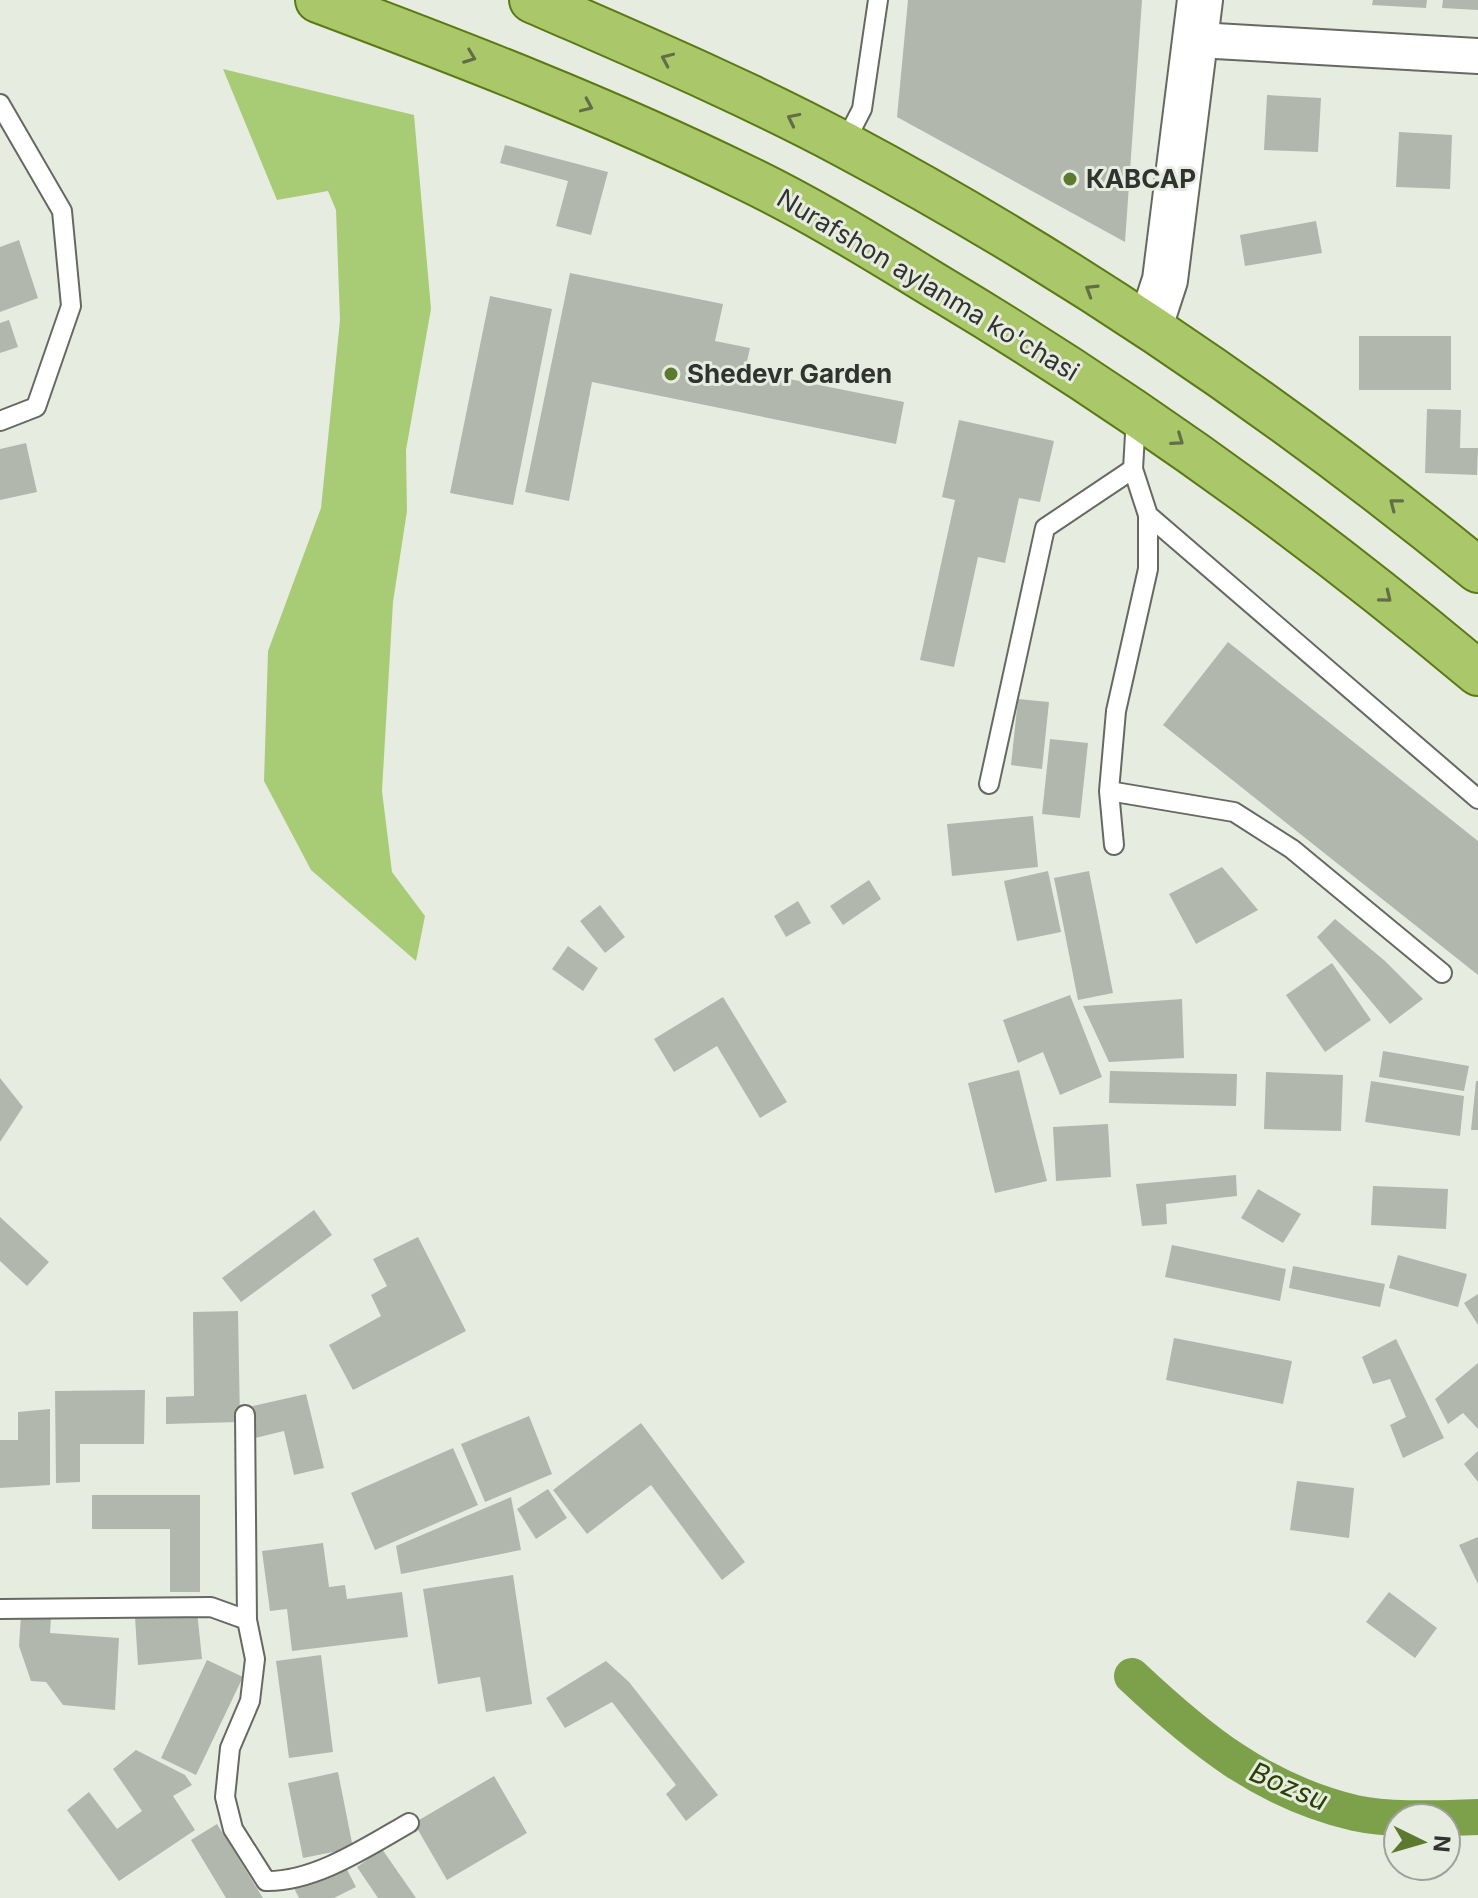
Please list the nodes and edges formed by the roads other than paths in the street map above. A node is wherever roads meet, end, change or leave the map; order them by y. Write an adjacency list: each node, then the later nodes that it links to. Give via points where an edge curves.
1 (318, 0): 4 (main road, Nurafshon aylanma ko'chasi)
2 (532, 0): 8 (main road, one-way to 2)
3 (878, 0): 8 (lane, via 862,109)
4 (416, 20): 10 (main road, Nurafshon aylanma ko'chasi, one-way to 10, via 516,75 745,177 839,227)
5 (1199, 20): 6 (street); 9 (street, via 1165,280)
6 (1478, 56)
7 (0, 104): 11 (lane, via 62,211 71,306 36,407)
8 (844, 144): 9 (main road, one-way to 8)
9 (1150, 326): 14 (main road, one-way to 9, via 1345,464)
10 (1136, 410): 12 (lane); 15 (main road, Nurafshon aylanma ko'chasi, one-way to 15, via 1321,545)
11 (0, 421)
12 (1133, 469): 13 (lane); 16 (lane, via 1045,528)
13 (1148, 515): 17 (lane, via 1148,569 1116,711); 18 (lane)
14 (1478, 570)
15 (1478, 673)
16 (989, 784)
17 (1109, 791): 19 (lane); 20 (lane, via 1234,812 1292,849)
18 (1478, 799)
19 (1114, 845)
20 (1442, 973)
21 (245, 1415): 23 (lane)
22 (0, 1609): 23 (lane, via 211,1607)
23 (247, 1620): 24 (lane, via 255,1659 250,1701 230,1748 225,1797 233,1829 266,1881 285,1882 353,1855)
24 (409, 1823)

